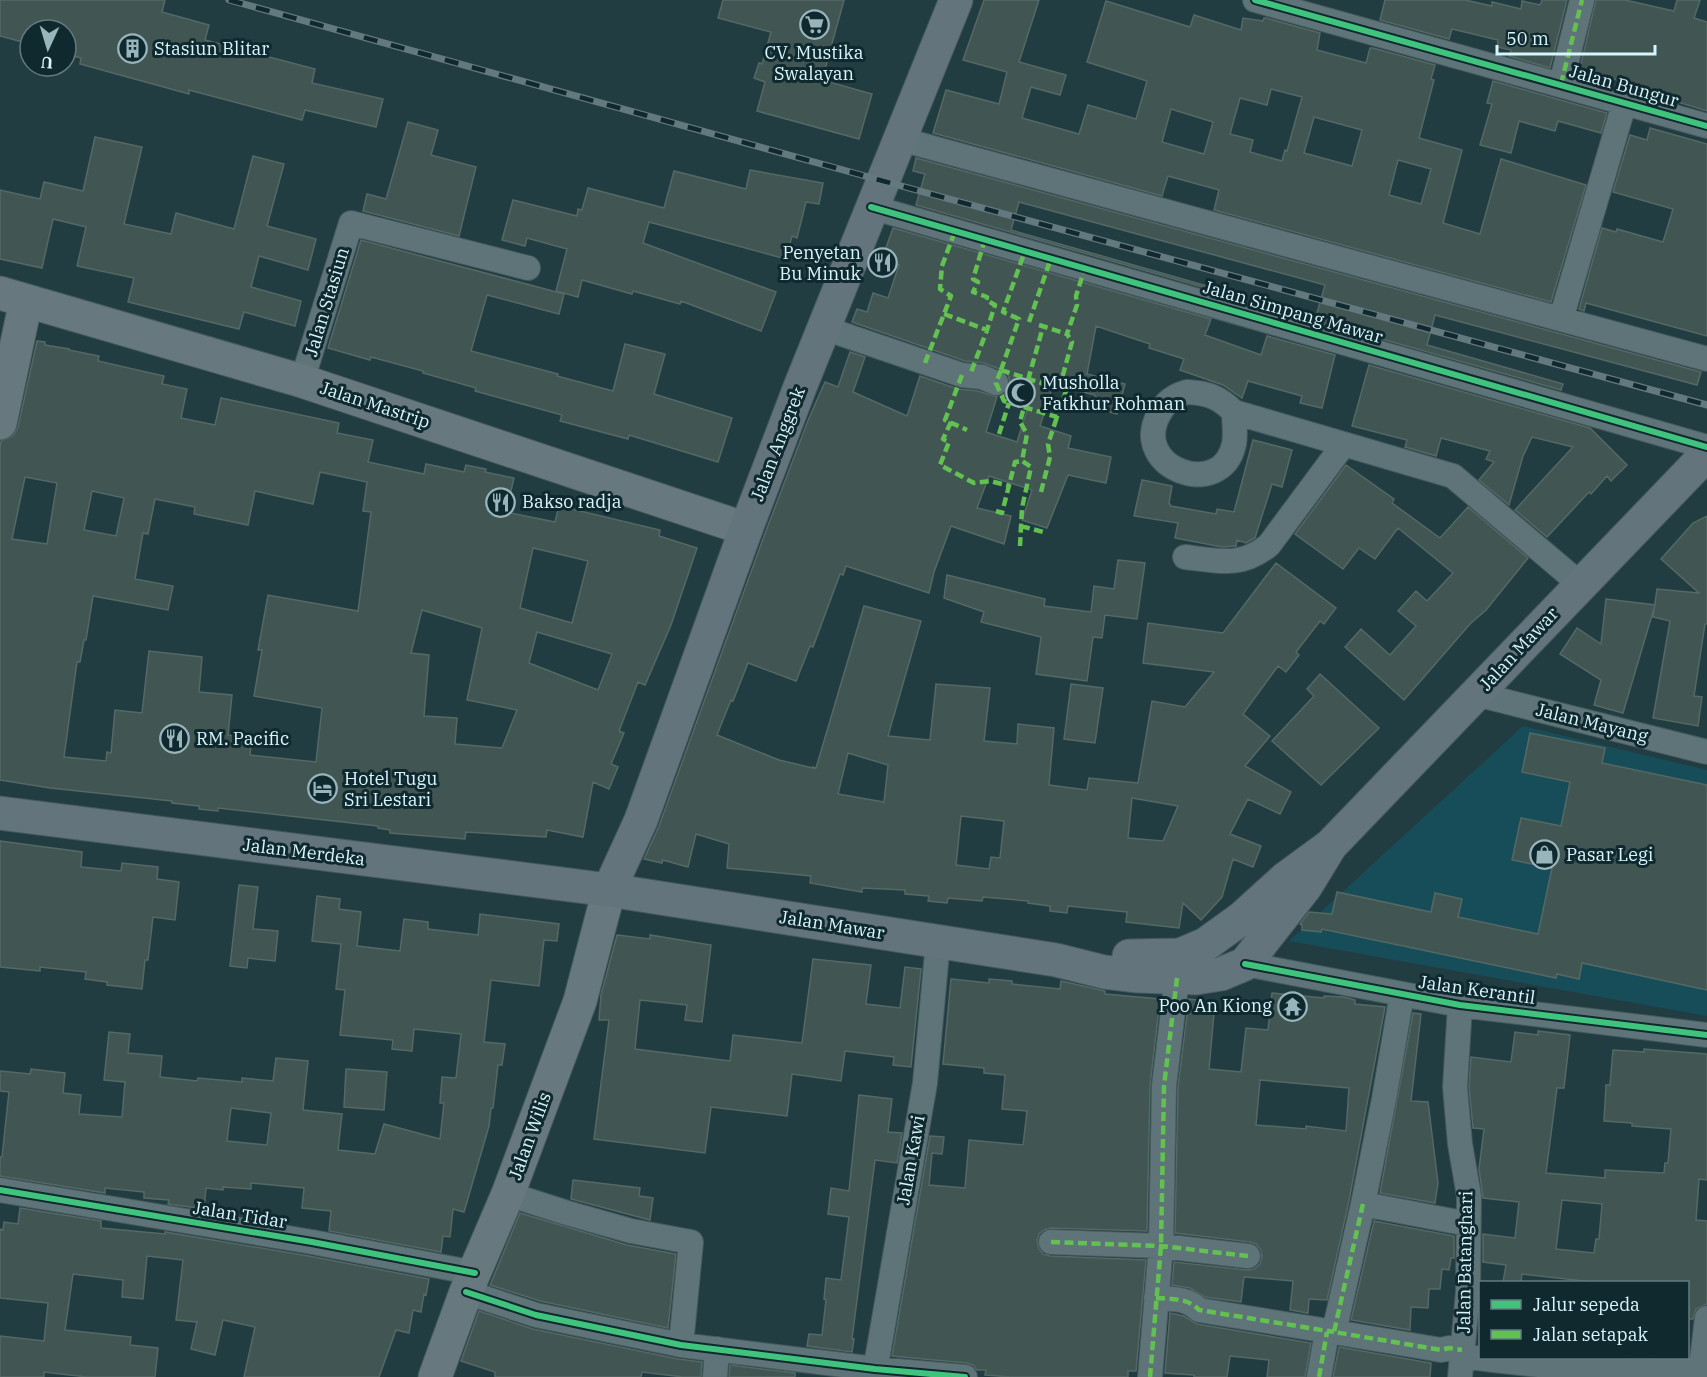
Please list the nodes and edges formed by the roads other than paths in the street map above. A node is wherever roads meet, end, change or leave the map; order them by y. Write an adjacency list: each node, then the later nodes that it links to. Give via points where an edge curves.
1 (956, 0): 7 (main road, Jalan Anggrek)
2 (1255, 0): 4 (street, Jalan Bungur)
3 (1582, 0): 4 (street)
4 (1561, 84): 5 (street, Jalan Bungur)
5 (1625, 101): 6 (street, Jalan Bungur); 11 (street)
6 (1707, 126)
7 (900, 139): 8 (main road, Jalan Anggrek); 11 (street)
8 (871, 207): 12 (main road, Jalan Anggrek); 19 (street, Jalan Simpang Mawar)
9 (528, 268): 14 (street, Jalan Stasiun, via 351,222)
10 (13, 297): 14 (main road, Jalan Mastrip); 17 (main road)
11 (1561, 319): 13 (street)
12 (824, 328): 15 (street); 20 (main road, Jalan Anggrek)
13 (1707, 359)
14 (302, 381): 20 (main road, Jalan Mastrip)
15 (996, 383)
16 (1234, 412): 18 (street)
17 (0, 423)
18 (1344, 444): 21 (street, via 1269,545 1256,556 1226,562); 22 (street, via 1453,476)
19 (1703, 462): 22 (main road, Jalan Mawar)
20 (746, 529): 27 (main road, Jalan Anggrek, via 641,820)
21 (1185, 557)
22 (1580, 584): 23 (main road, Jalan Mawar)
23 (1476, 694): 24 (street, Jalan Mayang); 26 (main road, Jalan Mawar)
24 (1707, 752)
25 (0, 813): 27 (main road, Jalan Merdeka)
26 (1331, 845): 29 (main road, Jalan Mawar, via 1206,944 1180,954); 30 (main road, Jalan Mawar, via 1306,886)
27 (609, 890): 28 (main road, Jalan Mawar); 36 (main road, Jalan Wilis, via 580,1001)
28 (938, 942): 29 (main road, Jalan Mawar); 50 (street, Jalan Kawi, via 925,1083)
29 (1056, 960): 31 (main road, Jalan Mawar, via 1104,972)
30 (1245, 964): 31 (main road, Jalan Mawar, via 1221,974); 32 (street, Jalan Kerantil)
31 (1177, 978): 40 (street, via 1164,1086)
32 (1402, 994): 33 (street, Jalan Kerantil); 37 (street)
33 (1460, 1005): 34 (street, Jalan Kerantil); 38 (street, Jalan Batanghari, via 1455,1087 1469,1196)
34 (1707, 1035)
35 (0, 1190): 42 (street, Jalan Tidar, via 312,1242)
36 (508, 1194): 42 (main road, Jalan Wilis); 46 (street, via 631,1231 691,1242)
37 (1363, 1204): 38 (street); 45 (street)
38 (1468, 1224): 48 (street, Jalan Batanghari, via 1468,1292)
39 (1051, 1242): 40 (street)
40 (1161, 1246): 41 (street); 43 (street)
41 (1248, 1256)
42 (471, 1282): 46 (street, Jalan Tidar, via 536,1315); 52 (main road, Jalan Wilis)
43 (1156, 1298): 45 (street, via 1181,1300 1199,1310); 55 (street)
44 (1707, 1318): 49 (street)
45 (1331, 1332): 48 (street, via 1441,1350 1449,1348); 56 (street)
46 (681, 1344): 47 (street, Jalan Tidar)
47 (717, 1350): 50 (street, Jalan Tidar); 53 (street)
48 (1461, 1361): 51 (street)
49 (1704, 1369): 51 (street)
50 (875, 1373): 54 (street, Jalan Tidar)
51 (1586, 1373)
52 (435, 1377)
53 (715, 1377)
54 (965, 1377)
55 (1150, 1377)
56 (1319, 1377)

